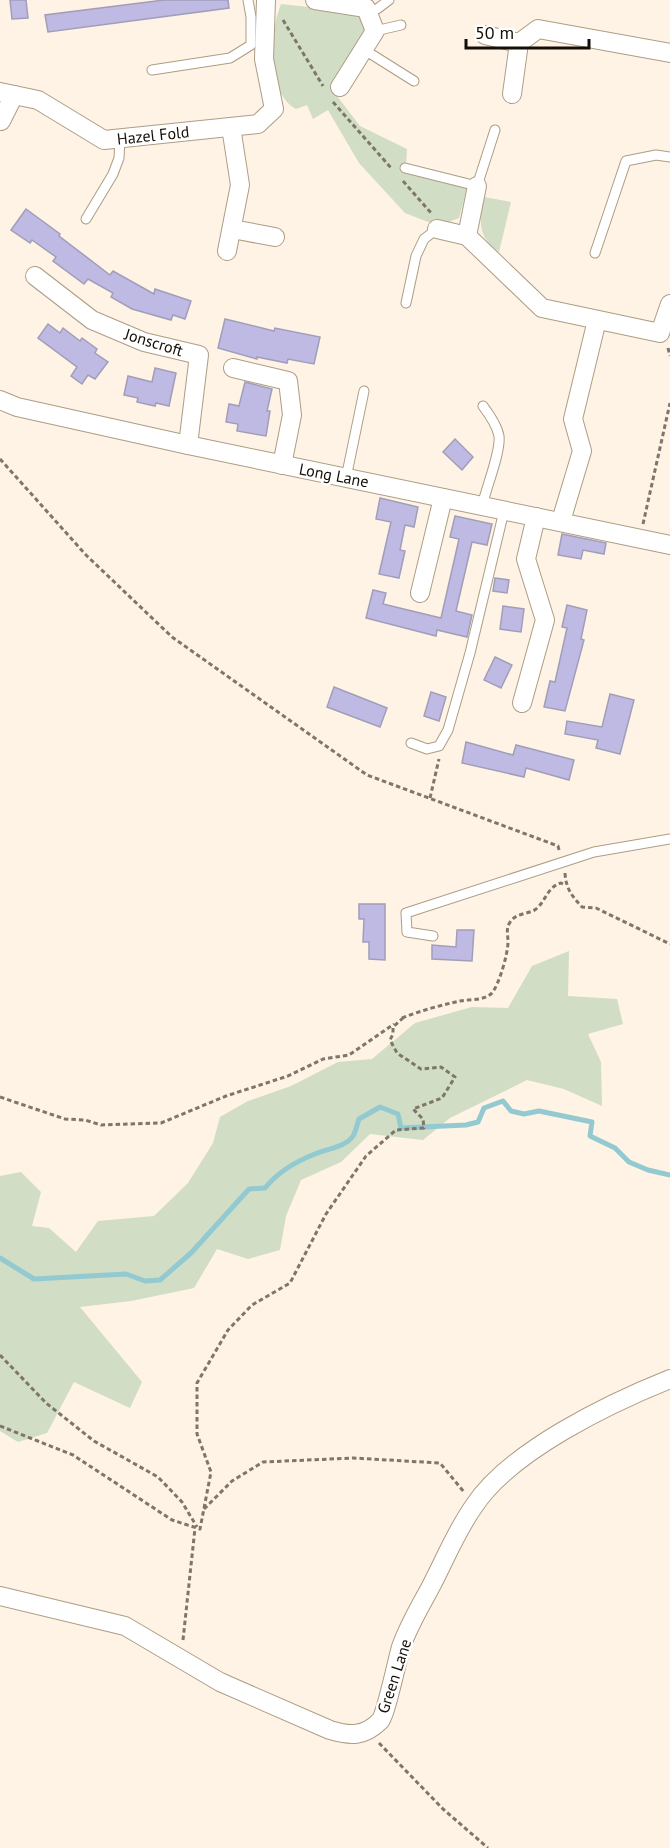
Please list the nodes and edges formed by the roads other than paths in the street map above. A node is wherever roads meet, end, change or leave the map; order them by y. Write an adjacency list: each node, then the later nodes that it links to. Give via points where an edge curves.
1 (248, 0): 12 (lane, via 251,45 230,58)
2 (266, 0): 18 (street, Hazel Fold, via 264,59 274,109 258,124)
3 (315, 0): 5 (street, via 366,8)
4 (389, 0): 5 (lane)
5 (368, 13): 7 (street)
6 (401, 25): 7 (lane)
7 (375, 31): 10 (street)
8 (485, 35): 9 (street)
9 (519, 43): 11 (street, via 538,29); 16 (street)
10 (363, 49): 13 (lane); 14 (street)
11 (670, 53)
12 (152, 70)
13 (414, 81)
14 (331, 90)
15 (7, 94): 17 (street, Hazel Fold); 20 (street, Hazel Fold, via 38,99 104,140)
16 (512, 94)
17 (1, 121)
18 (231, 127): 20 (street, Hazel Fold); 26 (street, via 240,185)
19 (495, 130): 23 (lane)
20 (120, 139): 24 (lane, via 113,174)
21 (670, 157): 30 (lane, via 626,160)
22 (405, 168): 23 (lane)
23 (477, 186): 27 (street)
24 (86, 219)
25 (436, 223): 27 (street); 32 (lane, via 417,256)
26 (232, 229): 28 (street); 29 (street)
27 (467, 236): 34 (street, via 542,308)
28 (275, 237)
29 (227, 251)
30 (595, 253)
31 (35, 276): 39 (street, Jonscroft, via 92,320 144,342 199,355)
32 (406, 303)
33 (670, 304): 34 (street, via 660,333)
34 (597, 320): 46 (street, via 573,419 582,451)
35 (233, 368): 40 (street, via 288,381 292,415)
36 (364, 391): 41 (lane)
37 (0, 400): 39 (street, Long Lane)
38 (483, 406): 43 (lane, via 499,435)
39 (188, 445): 40 (street, Long Lane)
40 (282, 465): 41 (street, Long Lane)
41 (346, 478): 42 (street, Long Lane)
42 (443, 498): 43 (street, Long Lane); 48 (street)
43 (482, 506): 44 (street, Long Lane)
44 (504, 510): 45 (street, Long Lane); 50 (lane, via 470,653 443,742 427,749)
45 (536, 517): 46 (street, Long Lane); 49 (street, via 526,559 545,620)
46 (561, 521): 47 (street, Long Lane)
47 (670, 544)
48 (420, 593)
49 (522, 703)
50 (411, 743)
51 (670, 839): 52 (lane, via 594,852 406,913 406,932)
52 (433, 936)
53 (670, 1378): 54 (street, Green Lane, via 599,1411 532,1450 501,1475 474,1505 402,1645 381,1719 366,1732 348,1736 330,1730 220,1682 125,1626)
54 (0, 1596)

